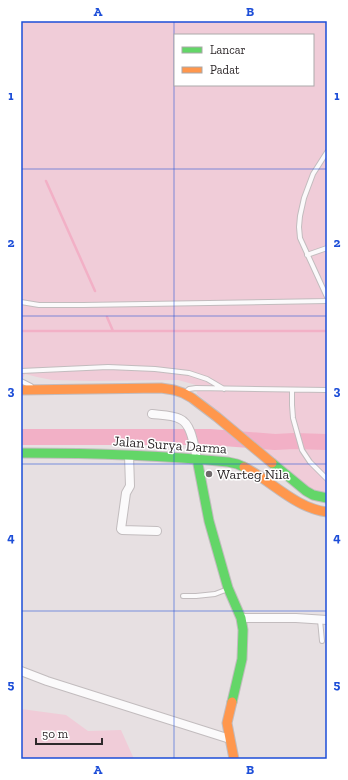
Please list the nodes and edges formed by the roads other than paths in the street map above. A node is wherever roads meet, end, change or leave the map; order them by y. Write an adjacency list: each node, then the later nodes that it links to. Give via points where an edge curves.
1 (327, 152): 3 (lane, via 313,174 300,216 300,238)
2 (327, 248): 3 (lane)
3 (307, 255): 4 (lane)
4 (327, 297)
5 (327, 301): 6 (lane, via 68,305)
6 (21, 302)
7 (21, 371): 9 (lane, via 108,367 155,369 189,373 207,379)
8 (21, 381): 11 (lane)
9 (224, 389): 12 (lane); 14 (lane, via 196,388)
10 (21, 390): 11 (main road)
11 (38, 390): 14 (main road, via 160,388)
12 (292, 390): 13 (lane); 19 (lane, via 293,418 302,450)
13 (327, 390)
14 (183, 393): 20 (main road, via 217,417 306,491 313,496)
15 (152, 414): 18 (street, via 179,418 185,422)
16 (21, 453): 17 (main road, Jalan Surya Darma)
17 (129, 455): 18 (main road, Jalan Surya Darma); 22 (street, via 130,486 126,493 121,529)
18 (197, 459): 21 (main road, Jalan Surya Darma, via 226,462 251,470 309,508); 23 (main road, via 209,521)
19 (327, 479)
20 (327, 498)
21 (327, 512)
22 (157, 531)
23 (228, 588): 24 (lane, via 215,594); 25 (main road)
24 (183, 596)
25 (241, 618): 26 (street); 29 (main road, via 242,659 227,723)
26 (323, 620): 27 (lane)
27 (322, 641)
28 (21, 671): 29 (street)
29 (230, 739): 30 (main road)
30 (234, 759)

